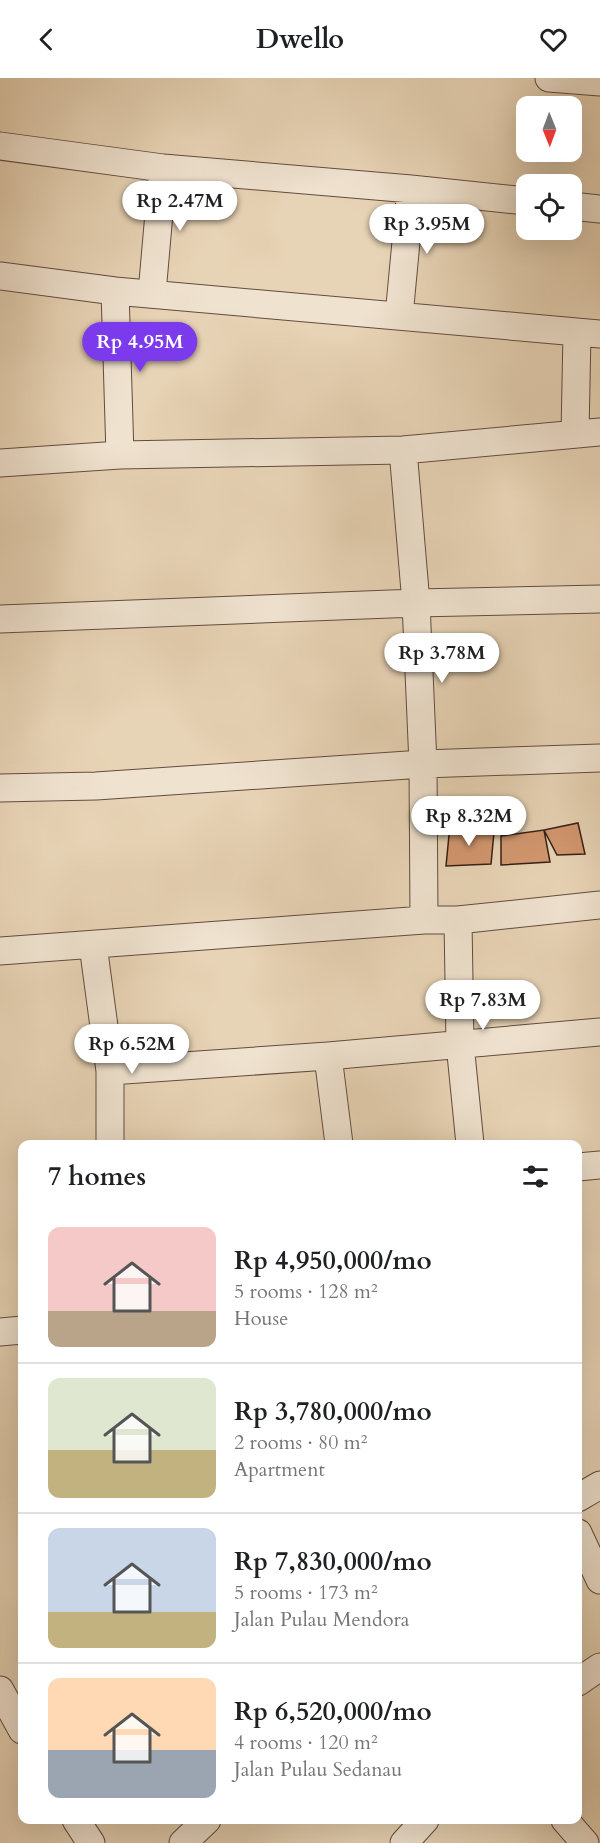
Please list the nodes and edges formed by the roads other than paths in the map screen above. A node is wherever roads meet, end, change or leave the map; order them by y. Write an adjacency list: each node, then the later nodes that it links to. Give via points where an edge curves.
1 (549, 78): 2 (street)
2 (600, 82)
3 (0, 146): 4 (street)
4 (163, 168): 5 (street); 11 (street)
5 (411, 189): 6 (street); 12 (street)
6 (516, 200)
7 (582, 207): 8 (street)
8 (600, 208)
9 (0, 276): 10 (street)
10 (116, 291): 11 (street); 16 (street)
11 (152, 293): 12 (street)
12 (399, 316): 13 (street)
13 (588, 333): 14 (street)
14 (587, 433): 15 (street)
15 (403, 450): 16 (street); 19 (street)
16 (120, 455): 17 (street)
17 (0, 463)
18 (600, 599): 19 (street)
19 (416, 603): 20 (street); 22 (street)
20 (0, 619)
21 (600, 758): 22 (street)
22 (423, 764): 23 (street, via 96,786); 25 (street)
23 (0, 788)
24 (600, 904): 26 (street)
25 (424, 920): 26 (street); 27 (street)
26 (458, 920): 30 (street)
27 (93, 945): 28 (street); 32 (street)
28 (0, 951)
29 (600, 1032): 30 (street)
30 (460, 1044): 31 (street); 35 (street)
31 (328, 1056): 32 (street); 34 (street)
32 (110, 1071): 33 (street)
33 (110, 1140)
34 (338, 1140)
35 (470, 1140)
36 (600, 1165): 37 (street)
37 (582, 1167)
38 (18, 1330): 39 (street)
39 (0, 1332)
40 (600, 1485): 41 (street)
41 (582, 1496)
42 (582, 1542): 43 (street)
43 (600, 1580)
44 (600, 1667): 45 (street)
45 (582, 1679)
46 (0, 1690): 47 (street)
47 (18, 1723)
48 (79, 1824): 51 (street)
49 (203, 1824): 52 (street)
50 (568, 1824): 53 (street)
51 (91, 1843)
52 (183, 1843)
53 (585, 1843)

